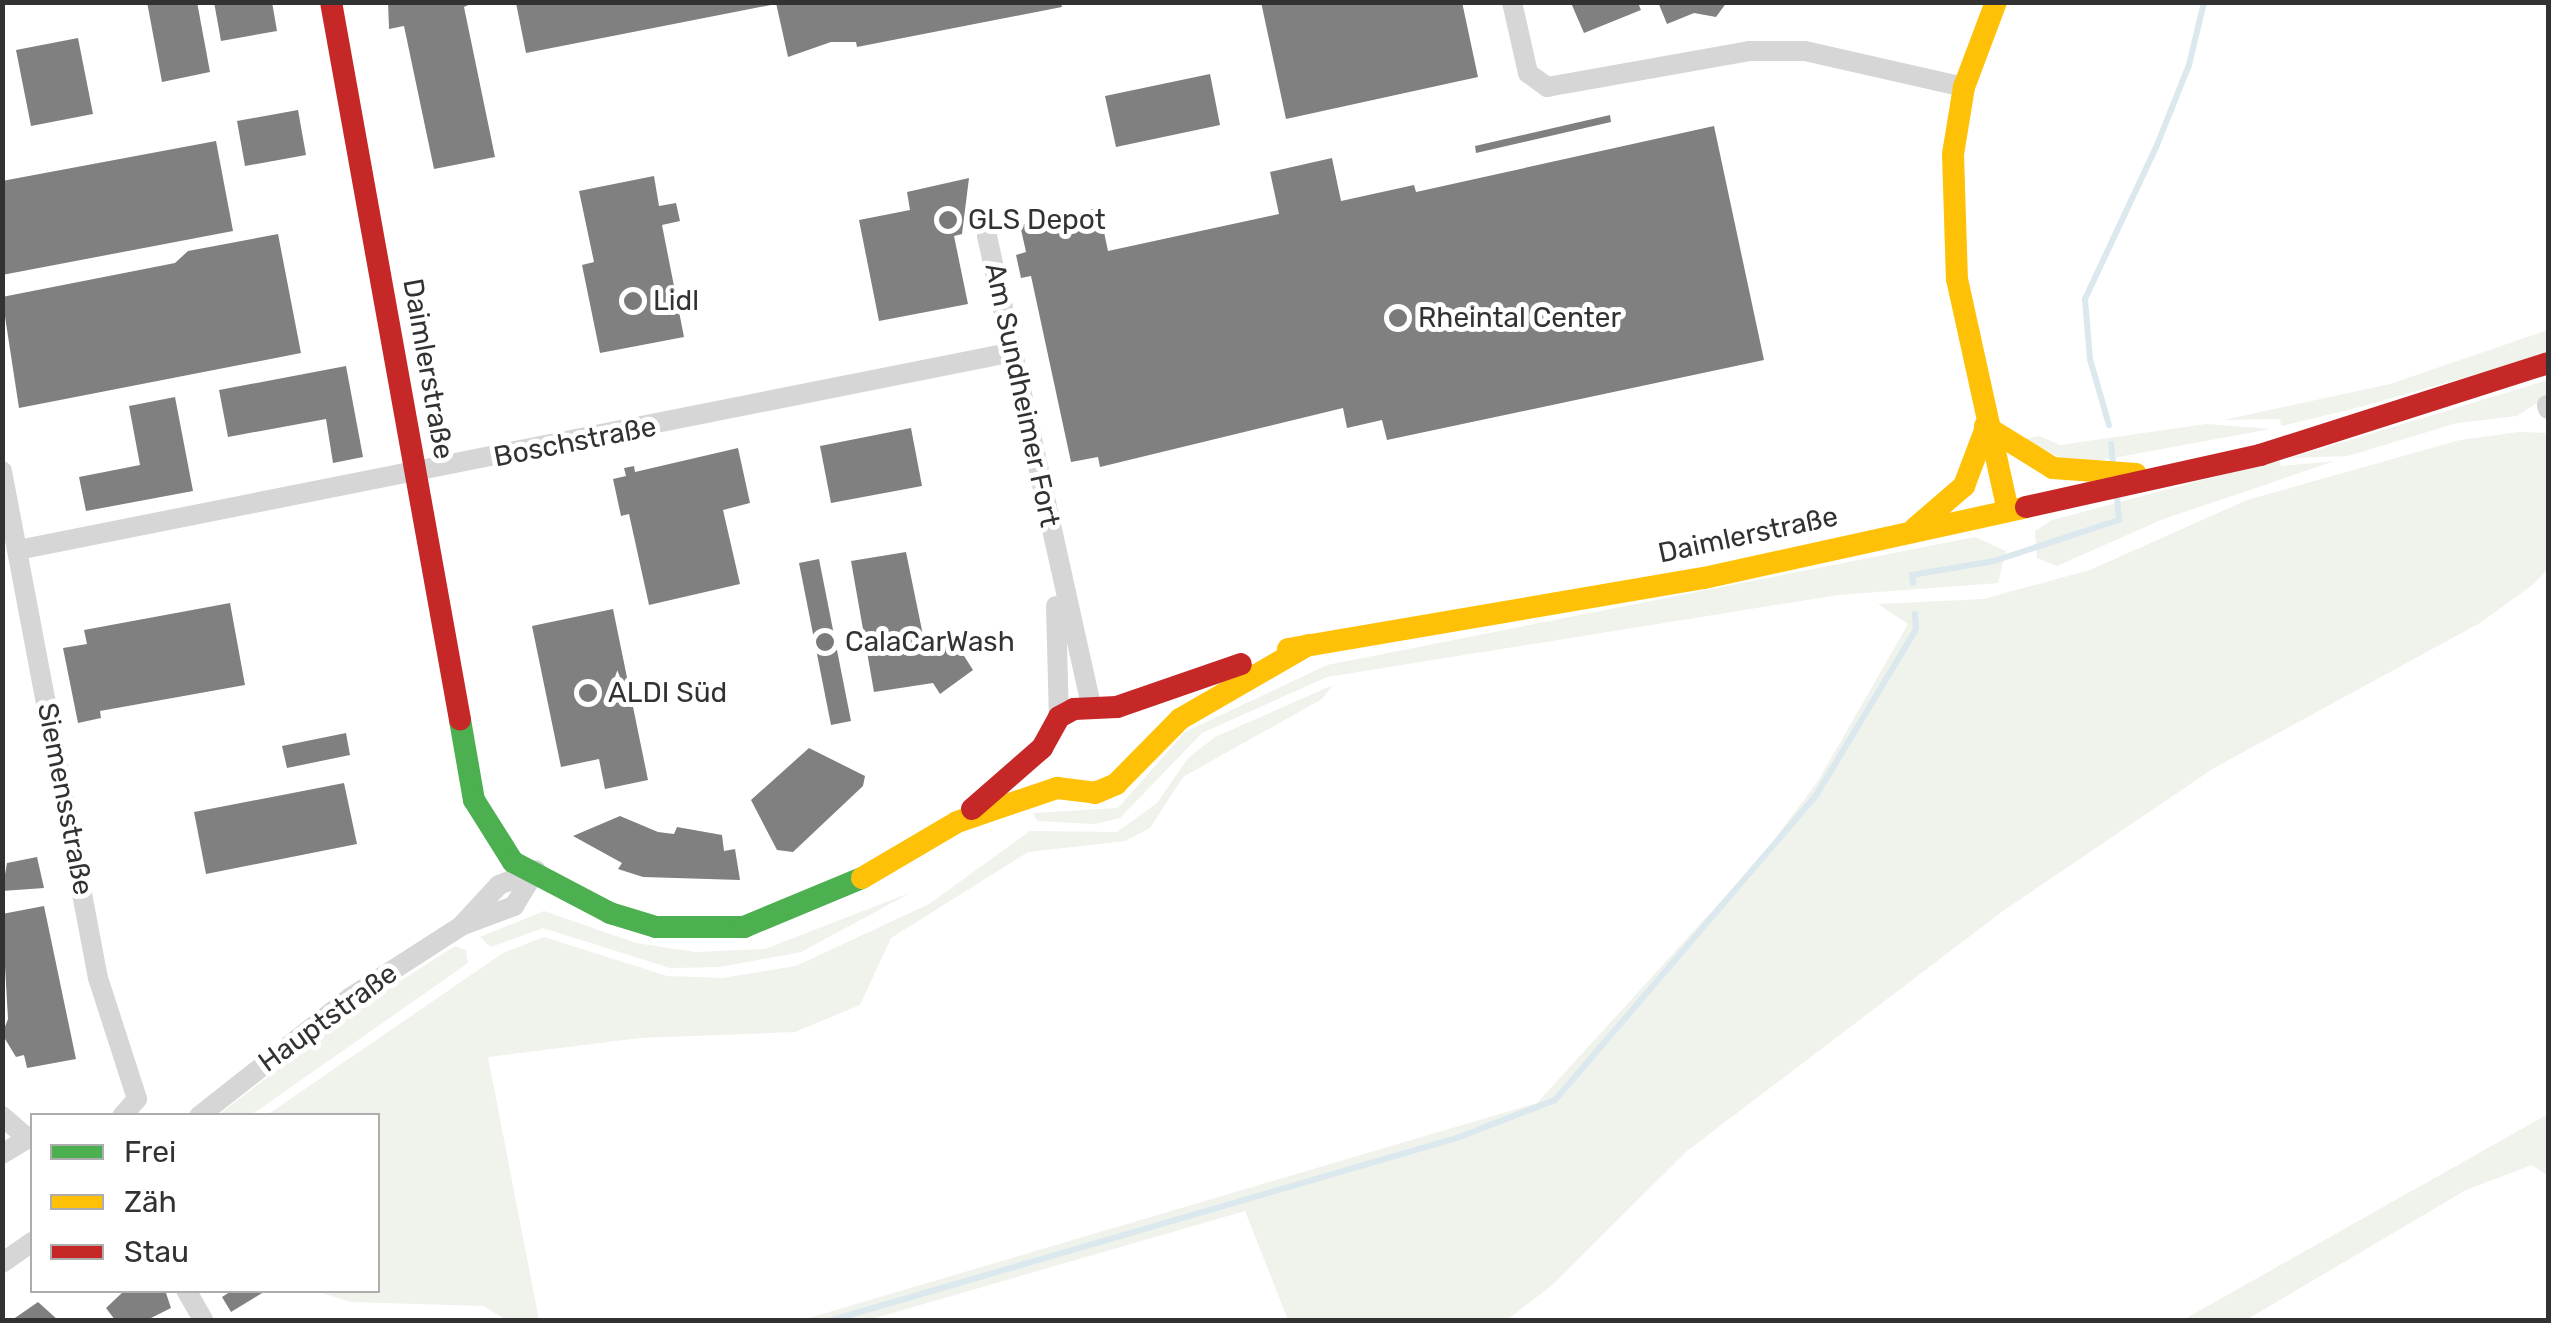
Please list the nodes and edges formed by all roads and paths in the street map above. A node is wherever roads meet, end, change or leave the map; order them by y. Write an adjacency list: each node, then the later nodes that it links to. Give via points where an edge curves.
1 (331, 2): 10 (main road, Daimlerstraße)
2 (1512, 2): 4 (street, via 1528,73 1546,86 1763,51 1814,53)
3 (1996, 2): 4 (main road)
4 (1964, 87): 8 (main road, via 1953,154 1957,278)
5 (987, 236): 6 (street, Am Sundheimer Fort)
6 (1013, 352): 10 (street, Boschstraße); 15 (street, Am Sundheimer Fort)
7 (2548, 363): 11 (main road, Daimlerstraße, via 2282,450)
8 (1985, 426): 11 (main road, via 2053,468); 12 (main road); 13 (main road, via 1964,486)
9 (2, 471): 14 (street, Siemensstraße)
10 (416, 474): 14 (street, Boschstraße); 24 (main road, Daimlerstraße, via 466,746)
11 (2163, 474): 12 (main road, Daimlerstraße)
12 (2008, 510): 13 (main road, Daimlerstraße)
13 (1915, 528): 16 (main road, Daimlerstraße, via 1704,578)
14 (18, 550): 25 (street, Siemensstraße, via 98,978 137,1099)
15 (1057, 554): 17 (street, Am Sundheimer Fort); 19 (street, Am Sundheimer Fort)
16 (1308, 645): 18 (main road, Daimlerstraße); 21 (main road, Daimlerstraße, via 1231,684)
17 (1091, 704): 18 (main road, Daimlerstraße); 19 (main road)
18 (1117, 708): 21 (main road, via 1134,726)
19 (1059, 718): 20 (main road, Daimlerstraße)
20 (1042, 748): 22 (main road); 23 (main road, Daimlerstraße)
21 (1136, 761): 22 (main road, Daimlerstraße, via 1116,784 1095,793)
22 (1057, 788): 23 (main road, Daimlerstraße)
23 (957, 822): 24 (main road, Daimlerstraße, via 830,896 779,917 711,932 610,913)
24 (536, 870): 26 (street, Hauptstraße, via 514,906 461,926 351,997)
25 (125, 1113)
26 (202, 1113)
27 (2, 1116): 28 (street)
28 (30, 1137): 29 (street)
29 (2, 1154)
30 (30, 1243): 31 (street)
31 (3, 1263)
32 (188, 1293): 33 (street)
33 (203, 1320)

